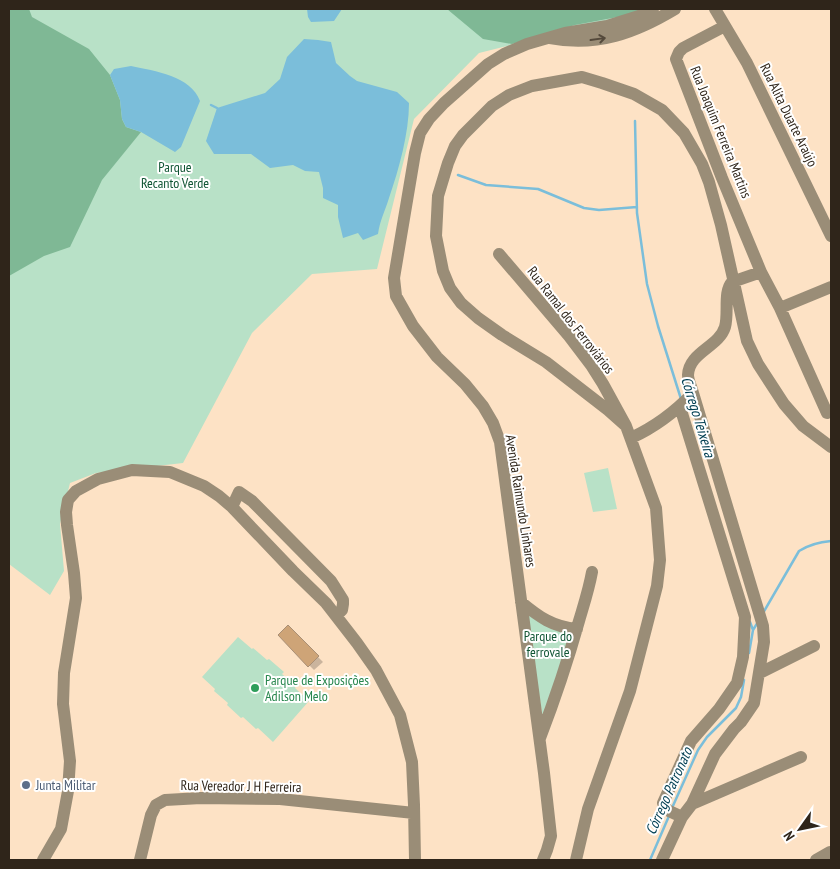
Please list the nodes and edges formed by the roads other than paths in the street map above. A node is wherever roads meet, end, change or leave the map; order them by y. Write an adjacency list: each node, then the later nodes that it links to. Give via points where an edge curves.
1 (653, 9): 5 (street, Avenida Raimundo Linhares, via 607,26 565,32)
2 (675, 9): 5 (street, Avenida Raimundo Linhares, one-way to 2, via 567,41 617,36)
3 (715, 9): 4 (street, Rua Alita Duarte Araújo)
4 (726, 26): 6 (street, Rua Alita Duarte Araújo); 8 (street, Rua Joaquim Ferreira Martins, via 684,48 676,59)
5 (550, 38): 24 (street, Avenida Raimundo Linhares, via 526,44 488,64 429,119 420,133 415,153 394,278 396,296 413,326 437,357 465,384 493,423 500,442)
6 (831, 236)
7 (499, 254): 15 (street, Rua Ramal dos Ferroviários, via 591,365)
8 (761, 272): 9 (street); 11 (street, Rua Joaquim Ferreira Martins)
9 (733, 282): 12 (street, via 728,288 723,333 690,366 688,376); 15 (street, via 721,225 702,164 684,133 662,110 634,94 582,78 532,86 492,106 463,135 448,162 438,196 436,236 450,288 478,318 546,362); 17 (street, via 747,341 758,364 790,412)
10 (831, 287): 11 (street)
11 (780, 308): 14 (street, Rua Joaquim Ferreira Martins)
12 (693, 394): 13 (street); 28 (street, via 763,626)
13 (680, 407): 16 (street, via 647,431); 33 (street, via 745,618 743,657 737,683 691,740 663,803 667,810)
14 (827, 413)
15 (626, 426): 16 (street, Rua Ramal dos Ferroviários)
16 (631, 438): 39 (street, Rua Ramal dos Ferroviários, via 656,508 660,560 657,586 630,691 588,810)
17 (831, 447)
18 (232, 507): 19 (street, via 240,492); 20 (street); 35 (street, via 204,486 170,472 132,470 98,479 76,491 68,500 67,525 76,598 64,673 63,704 70,761 68,791 61,829)
19 (290, 540): 20 (street); 21 (street)
20 (278, 554): 22 (street)
21 (307, 557): 22 (street); 25 (street, via 331,581 343,600 342,610)
22 (293, 571): 25 (street)
23 (592, 572): 26 (street)
24 (521, 602): 26 (street, via 548,622); 29 (street, Avenida Raimundo Linhares)
25 (336, 615): 32 (street, via 376,670 400,715 412,762)
26 (577, 629): 29 (street)
27 (814, 646): 28 (street)
28 (760, 673): 31 (street, via 754,703 715,754)
29 (540, 740): 38 (street, Avenida Raimundo Linhares, via 551,836)
30 (800, 757): 31 (street)
31 (692, 804): 33 (street)
32 (414, 813): 36 (street, Rua Vereador J H Ferreira, via 280,799 165,800 156,805 151,815); 37 (street)
33 (682, 817): 40 (street)
34 (830, 853): 41 (street)
35 (42, 860)
36 (140, 860)
37 (414, 860)
38 (543, 860)
39 (576, 860)
40 (662, 860)
41 (816, 860)

